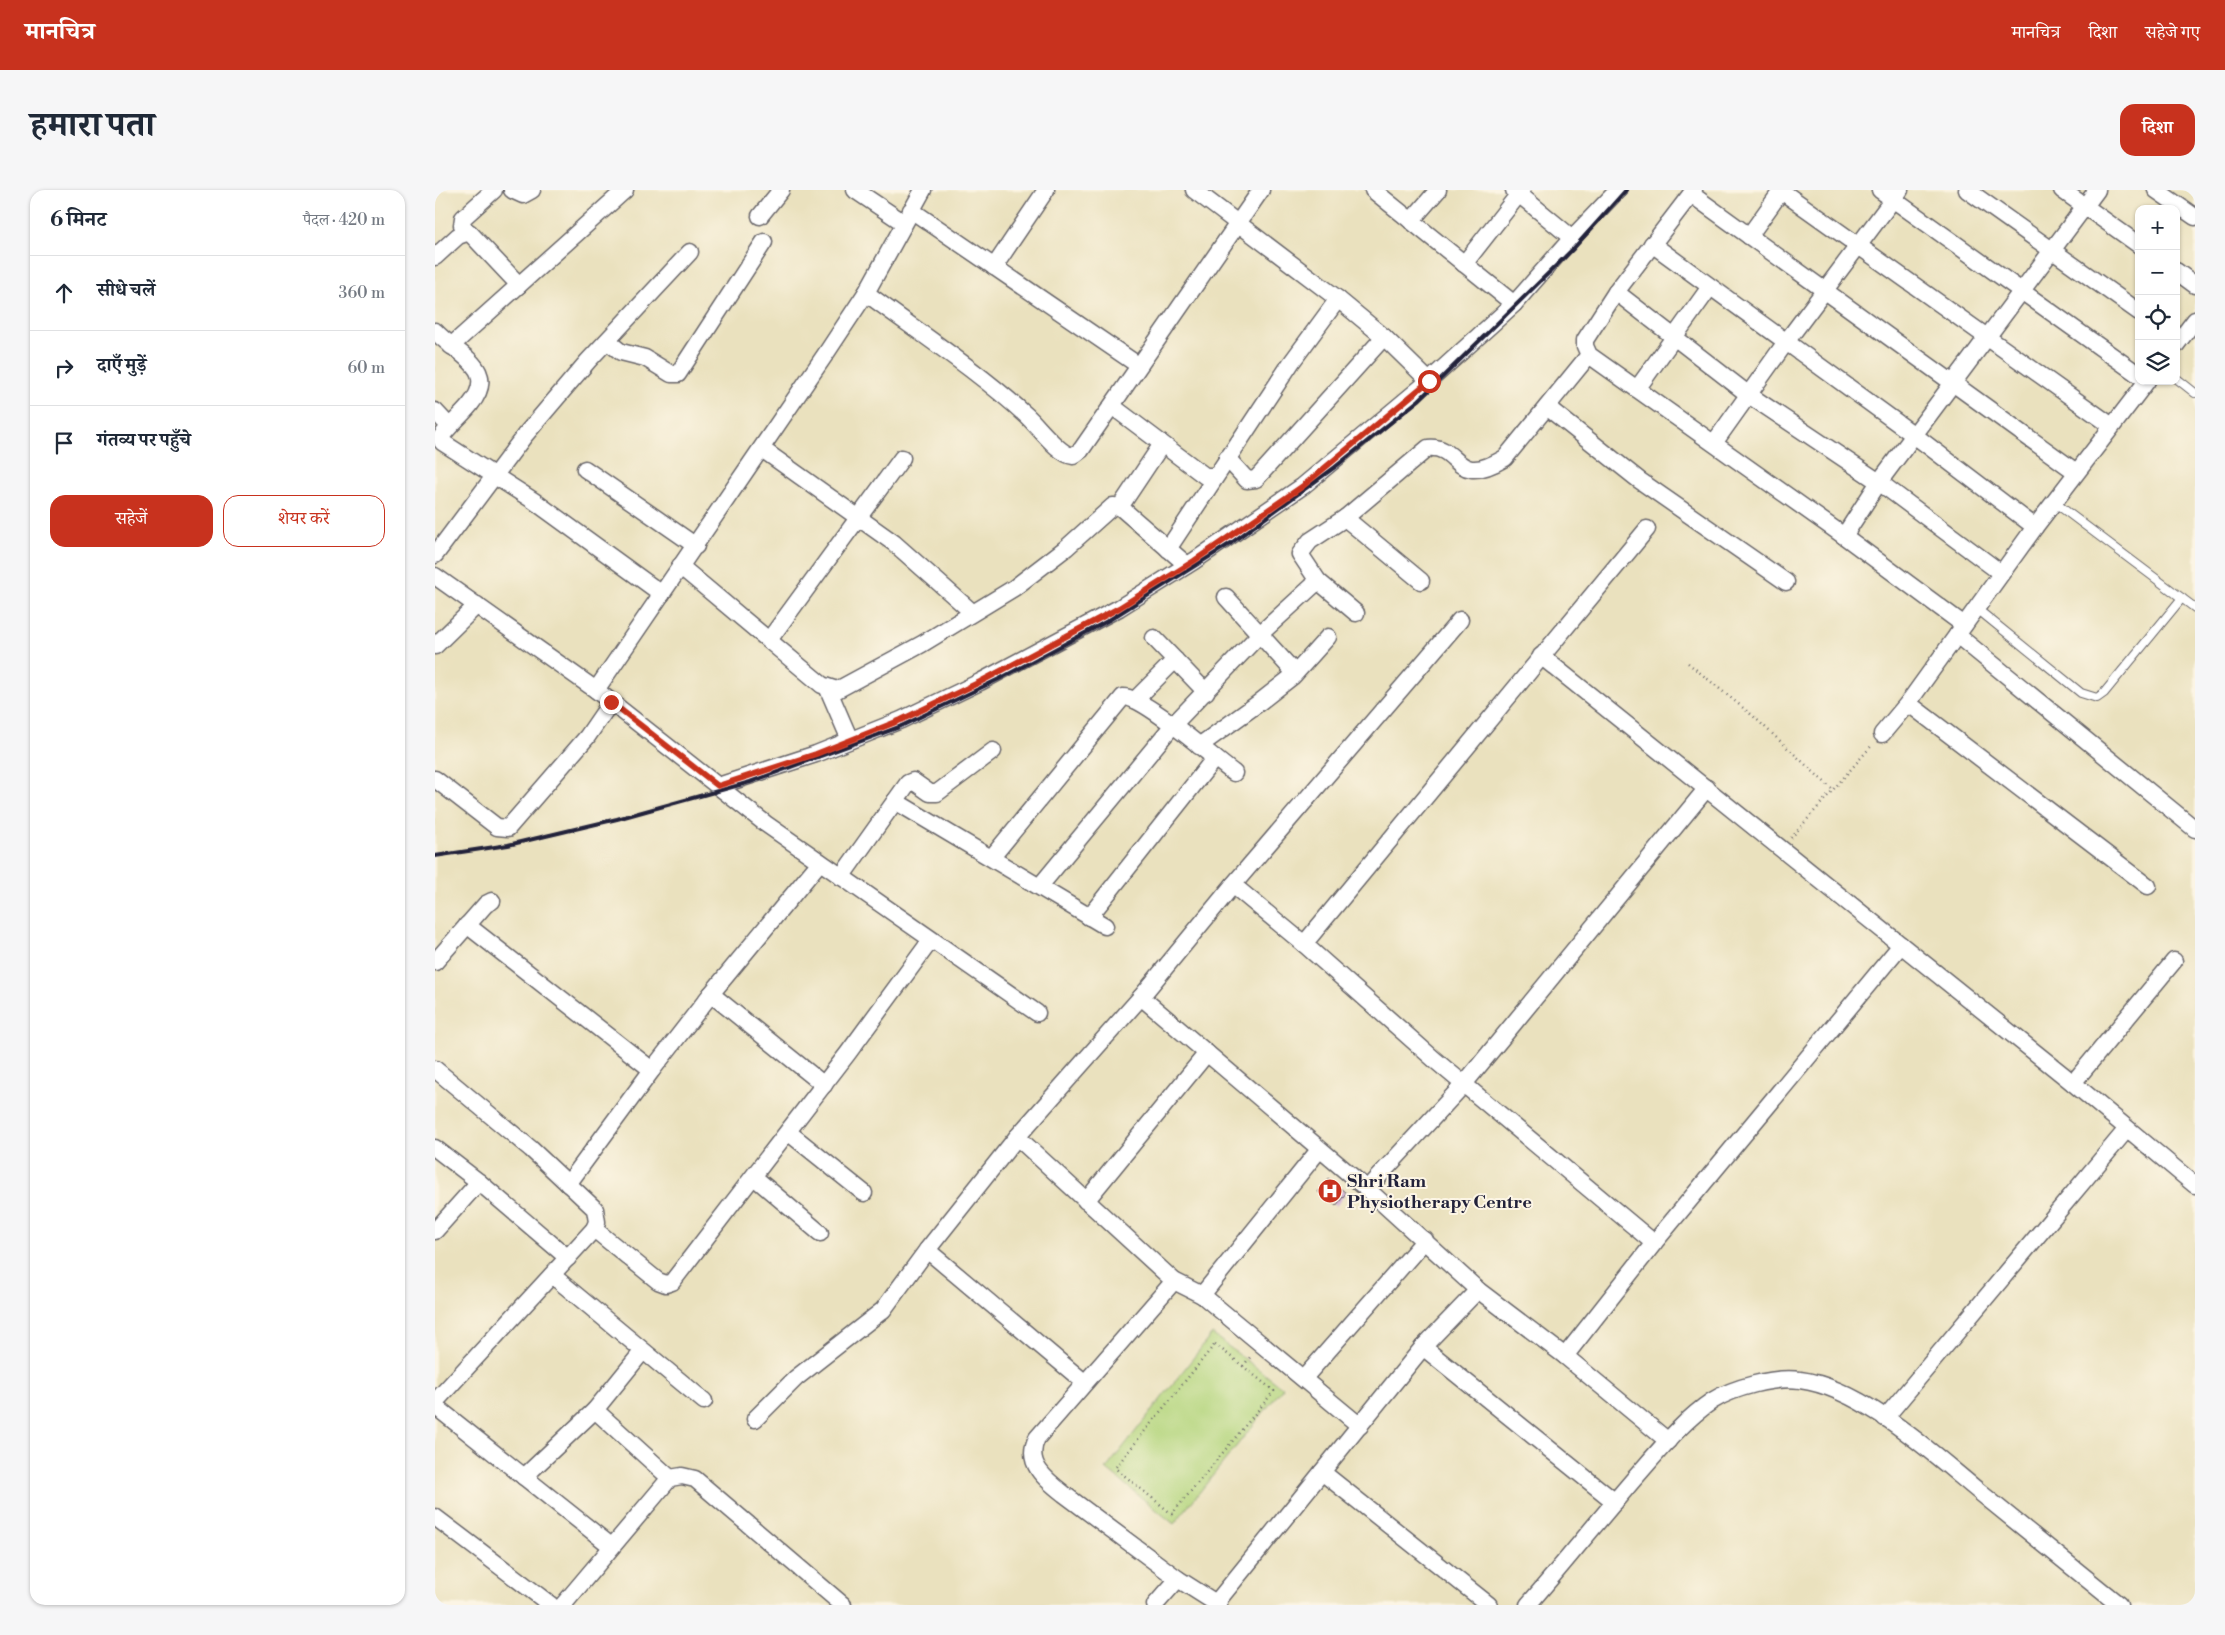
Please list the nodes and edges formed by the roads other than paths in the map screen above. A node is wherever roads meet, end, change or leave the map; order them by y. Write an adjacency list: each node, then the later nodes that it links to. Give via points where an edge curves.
1 (494, 190): 28 (street, via 463,218)
2 (512, 190): 3 (street, via 523,195)
3 (532, 190)
4 (625, 190): 41 (street)
5 (781, 190): 23 (street)
6 (855, 190): 24 (street)
7 (923, 190): 24 (street)
8 (1046, 190): 39 (street)
9 (1194, 190): 27 (street)
10 (1261, 190): 27 (street)
11 (1373, 190): 26 (street)
12 (1438, 190): 26 (street)
13 (1617, 190): 30 (street)
14 (1781, 190): 29 (street); 34 (street)
15 (1967, 190): 35 (street)
16 (2062, 190): 22 (street)
17 (2097, 190): 22 (street)
18 (2156, 190): 25 (street)
19 (1518, 191): 30 (street); 38 (street)
20 (1692, 192): 29 (street); 33 (street)
21 (1891, 193): 34 (street); 46 (street)
22 (2085, 207): 32 (street); 35 (street)
23 (760, 216)
24 (907, 217): 39 (street); 47 (street)
25 (2195, 217)
26 (1411, 221): 38 (street)
27 (1238, 222): 48 (street); 61 (street)
28 (466, 232): 37 (street); 41 (street)
29 (1749, 236): 44 (street)
30 (1572, 238): 49 (street)
31 (764, 242): 57 (street, via 678,374 669,373 645,358 627,355)
32 (2135, 242)
33 (1652, 244): 43 (street); 45 (street)
34 (1858, 245): 44 (street); 54 (street)
35 (2053, 251): 46 (street); 50 (street)
36 (690, 252): 57 (street)
37 (435, 257)
38 (1464, 264): 49 (street)
39 (994, 267): 61 (street)
40 (2180, 275): 42 (street)
41 (519, 285): 59 (street)
42 (2195, 285)
43 (1711, 287): 55 (street); 58 (street)
44 (1824, 290): 58 (street); 65 (street)
45 (1616, 292): 55 (street); 60 (street, via 1585,340)
46 (2022, 292): 54 (street); 62 (street)
47 (866, 293): 70 (street, via 1009,400 1067,455 1076,455 1081,450); 78 (street)
48 (1338, 299): 53 (street); 80 (street)
49 (1514, 304): 63 (street)
50 (2135, 309)
51 (2195, 320): 56 (street)
52 (435, 331): 59 (street)
53 (1384, 337): 63 (street); 80 (street, via 1256,479 1247,480)
54 (1988, 337): 65 (street); 73 (street)
55 (1675, 338): 67 (street); 69 (street)
56 (2179, 340)
57 (607, 341): 83 (street)
58 (1785, 342): 69 (street); 75 (street)
59 (451, 346): 74 (street, via 480,372 482,384 469,407)
60 (1589, 355): 67 (street); 71 (street)
61 (1138, 366): 70 (street)
62 (2135, 372)
63 (1429, 381): 96 (street, via 1303,486)
64 (2180, 381): 68 (lane)
65 (1953, 383): 75 (street); 82 (street)
66 (2144, 385): 73 (street)
67 (1637, 390): 76 (street)
68 (2195, 393)
69 (1749, 395): 76 (street); 85 (street)
70 (1112, 406): 77 (street)
71 (1547, 407): 89 (street, via 1505,458 1490,467 1469,469 1442,450 1428,448); 102 (street, via 1639,480)
72 (435, 412): 74 (street)
73 (2112, 426): 82 (street)
74 (441, 434): 83 (street, via 442,442)
75 (1914, 435): 85 (street); 90 (street)
76 (1715, 443): 92 (street)
77 (1162, 444): 84 (street, via 1205,476); 87 (street)
78 (762, 450): 88 (street); 93 (street)
79 (902, 458): 88 (street)
80 (1227, 458): 84 (street)
81 (585, 469): 93 (street)
82 (2076, 472): 86 (street)
83 (494, 475): 95 (street); 103 (street)
84 (1215, 476): 94 (street)
85 (1879, 482): 92 (street); 98 (street)
86 (2054, 502): 90 (street); 105 (lane)
87 (1120, 508): 94 (street); 109 (street, via 1110,507 1039,571)
88 (859, 516): 109 (street); 116 (street)
89 (1345, 518): 100 (street, via 1310,541 1301,551 1301,557); 101 (street)
90 (2035, 527): 98 (street)
91 (1647, 529): 118 (street)
92 (1844, 536): 112 (street)
93 (695, 546): 97 (street)
94 (1169, 549): 96 (street)
95 (435, 555)
96 (1187, 565): 129 (street, via 1119,608 980,682 901,720)
97 (680, 566): 103 (street); 116 (street)
98 (2001, 573): 107 (street)
99 (435, 576): 106 (street)
100 (1318, 581): 110 (street); 113 (street)
101 (1421, 581)
102 (1786, 582)
103 (662, 594): 122 (street)
104 (1226, 597): 113 (street)
105 (2183, 598): 107 (lane, via 2105,693 2097,698 2081,693); 108 (lane)
106 (477, 604): 117 (street); 122 (street)
107 (1976, 608): 112 (street)
108 (2195, 608)
109 (973, 612): 121 (street, via 846,687)
110 (1355, 614)
111 (1461, 620): 142 (street)
112 (1960, 630): 126 (street); 138 (street)
113 (1260, 634): 120 (street); 123 (street)
114 (1328, 637): 120 (street)
115 (1154, 638): 119 (street)
116 (769, 640): 121 (street)
117 (435, 646)
118 (1541, 656): 136 (street); 150 (street)
119 (1175, 660): 123 (street); 124 (street)
120 (1295, 673): 130 (street)
121 (828, 689): 129 (street)
122 (596, 690): 125 (street)
123 (1206, 692): 127 (street)
124 (1135, 700): 127 (street); 139 (street, via 1129,697 1120,699)
125 (611, 702): 134 (street, via 587,736 508,828 497,828); 135 (street)
126 (1908, 703): 128 (street); 144 (street)
127 (1173, 725): 130 (street); 143 (street)
128 (1882, 734)
129 (850, 740): 135 (street)
130 (1199, 746): 132 (street)
131 (993, 751): 137 (street, via 939,792 930,793 911,782)
132 (1214, 759): 133 (street); 146 (street)
133 (1234, 773)
134 (435, 780)
135 (718, 786): 140 (street)
136 (1707, 788): 151 (street); 161 (street)
137 (895, 801): 139 (street); 141 (street)
138 (2195, 829)
139 (992, 857): 143 (street)
140 (820, 862): 141 (street); 154 (street)
141 (841, 877): 149 (street)
142 (1233, 885): 150 (street); 155 (street)
143 (1040, 886): 146 (street)
144 (2148, 886)
145 (492, 901): 147 (street)
146 (1089, 917): 148 (street)
147 (467, 925): 153 (street); 159 (street)
148 (1105, 926)
149 (931, 940): 156 (street); 162 (street)
150 (1304, 944): 161 (street)
151 (1901, 945): 160 (street); 179 (street)
152 (2174, 961): 160 (street)
153 (435, 962)
154 (711, 994): 159 (street); 162 (street)
155 (1141, 997): 157 (street); 165 (street)
156 (1037, 1013)
157 (1207, 1053): 167 (street); 174 (street)
158 (435, 1069): 170 (street, via 531,1148)
159 (652, 1070): 170 (street)
160 (2073, 1083): 163 (street)
161 (1464, 1084): 172 (street); 179 (street)
162 (824, 1085): 164 (street)
163 (2127, 1129): 171 (street); 194 (street)
164 (788, 1132): 168 (street); 173 (street)
165 (1017, 1137): 174 (street); 180 (street)
166 (435, 1148): 169 (street)
167 (1319, 1150): 172 (street); 185 (street)
168 (754, 1177): 175 (street, via 670,1284 658,1280); 177 (street)
169 (479, 1182): 176 (street); 181 (street)
170 (568, 1184): 175 (street, via 595,1209 597,1222)
171 (2195, 1185)
172 (1367, 1189): 178 (street)
173 (864, 1194)
174 (1086, 1201): 183 (street)
175 (594, 1229): 181 (street)
176 (435, 1231)
177 (820, 1233)
178 (1425, 1240): 184 (street); 189 (street)
179 (1655, 1242): 188 (street)
180 (927, 1250): 190 (street); 195 (street, via 883,1310 796,1378)
181 (568, 1258): 182 (street)
182 (552, 1275): 187 (street); 192 (street)
183 (1174, 1281): 185 (street); 190 (street)
184 (1479, 1290): 186 (street); 188 (street)
185 (1202, 1295): 189 (street)
186 (1423, 1348): 196 (street); 201 (street)
187 (642, 1352): 191 (street); 193 (street)
188 (1565, 1356): 197 (street)
189 (1304, 1378): 196 (street)
190 (1084, 1382): 204 (street, via 1037,1438 1032,1451 1035,1466 1064,1494)
191 (704, 1401)
192 (435, 1404): 199 (street)
193 (595, 1410): 199 (street); 200 (street)
194 (1885, 1418): 197 (street, via 1823,1386 1799,1379 1781,1380 1731,1391 1714,1400); 212 (street)
195 (755, 1419)
196 (1360, 1426): 198 (street)
197 (1667, 1441): 201 (street)
198 (1322, 1472): 205 (street); 210 (street)
199 (524, 1477): 203 (street)
200 (670, 1478): 203 (street); 208 (street, via 695,1479)
201 (1615, 1502): 211 (street)
202 (435, 1517): 206 (street)
203 (611, 1546): 207 (street)
204 (1178, 1579): 205 (street); 209 (street)
205 (1218, 1604)
206 (551, 1605)
207 (563, 1605)
208 (843, 1605)
209 (1155, 1605)
210 (1489, 1605)
211 (1528, 1605)
212 (2119, 1605)

